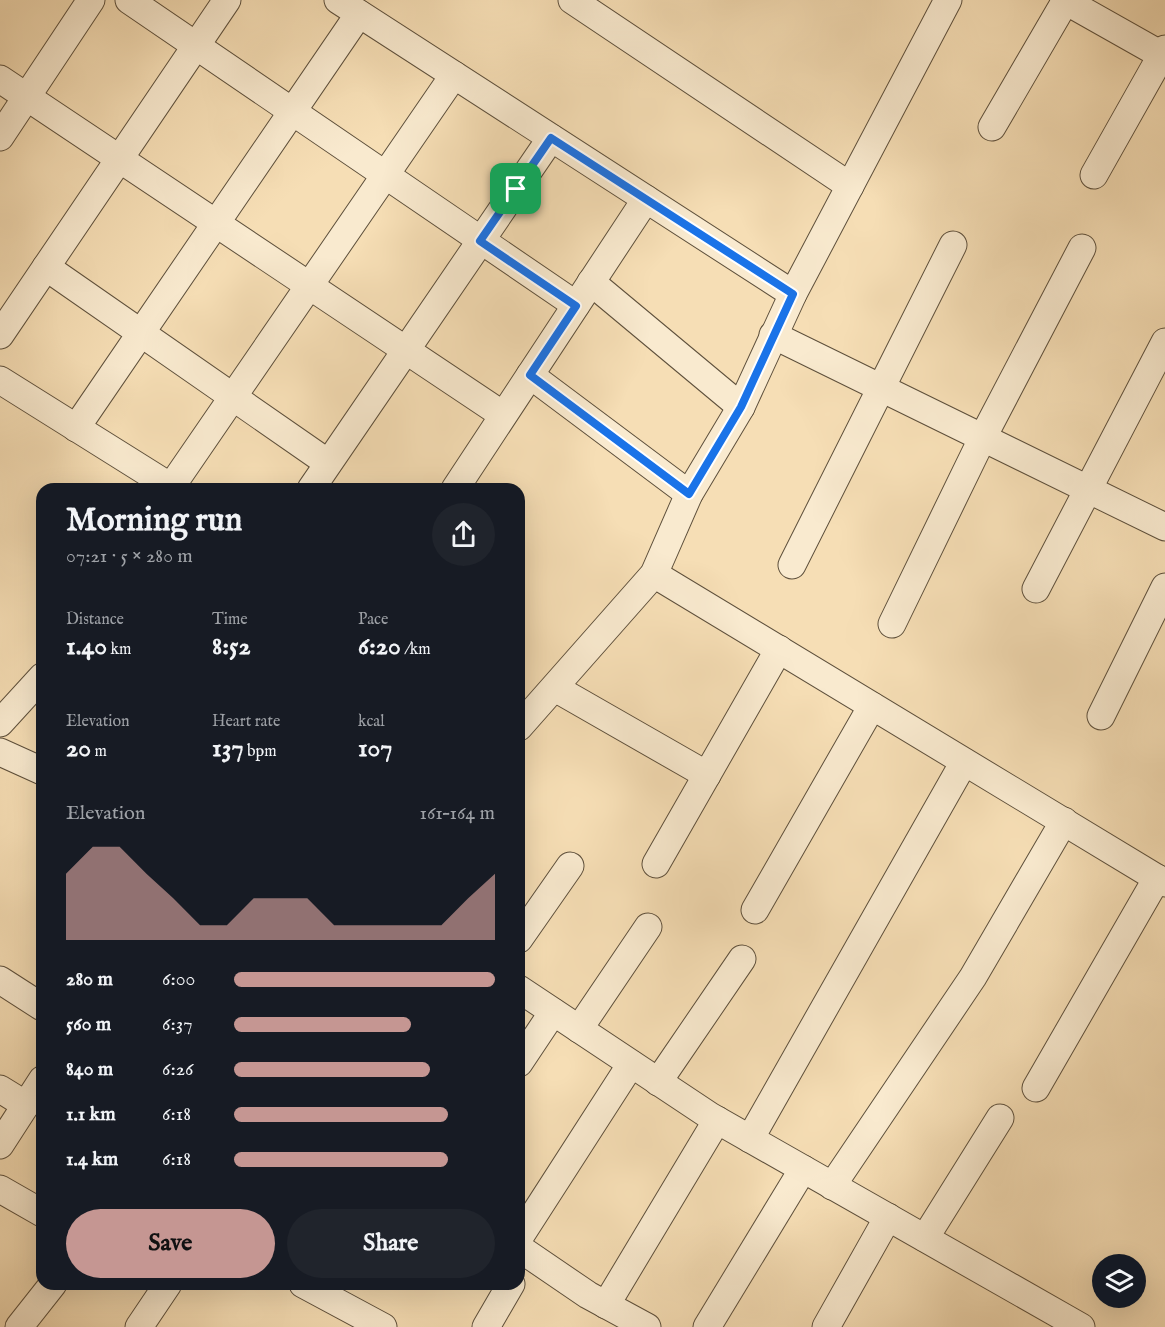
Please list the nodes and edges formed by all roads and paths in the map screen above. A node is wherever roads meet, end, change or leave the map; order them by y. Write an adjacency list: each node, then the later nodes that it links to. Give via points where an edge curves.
1 (91, 0): 12 (street)
2 (129, 0): 8 (street)
3 (227, 0): 8 (street)
4 (572, 0): 20 (street)
5 (948, 0): 20 (street)
6 (1065, 0): 9 (street); 14 (street)
7 (349, 7): 10 (street); 13 (street)
8 (196, 45): 13 (street); 17 (street)
9 (1164, 54): 19 (street)
10 (454, 75): 16 (street); 18 (street)
11 (0, 79): 12 (street)
12 (27, 97): 15 (street); 17 (street)
13 (292, 112): 18 (street); 22 (street)
14 (992, 127)
15 (0, 137)
16 (551, 138): 21 (street); 23 (street)
17 (120, 158): 22 (street); 26 (street)
18 (386, 175): 23 (street); 28 (street)
19 (1094, 175)
20 (850, 186): 29 (street)
21 (646, 199): 27 (street); 29 (street)
22 (216, 224): 28 (street); 31 (street)
23 (480, 241): 30 (street); 35 (street)
24 (953, 245): 38 (street)
25 (1082, 248): 43 (street)
26 (46, 267): 31 (street); 32 (street)
27 (591, 282): 30 (street); 40 (street)
28 (309, 287): 35 (street); 39 (street)
29 (793, 294): 33 (street)
30 (576, 306): 36 (street)
31 (141, 332): 39 (street); 42 (street)
32 (0, 335)
33 (773, 335): 38 (street); 40 (street)
34 (1165, 342): 49 (street)
35 (406, 351): 41 (street); 44 (street)
36 (530, 375): 41 (street); 50 (street)
37 (0, 380): 42 (street)
38 (882, 387): 43 (street); 52 (street)
39 (234, 395): 44 (street); 46 (street)
40 (741, 407): 50 (street)
41 (504, 415): 48 (street)
42 (76, 428): 45 (street)
43 (983, 437): 49 (street); 56 (street)
44 (328, 464): 47 (street)
45 (164, 483)
46 (175, 483)
47 (315, 483)
48 (459, 483)
49 (1088, 489): 51 (street); 55 (street)
50 (689, 494): 53 (street)
51 (1165, 527)
52 (792, 565)
53 (654, 574): 57 (street); 59 (street)
54 (1165, 587): 61 (street)
55 (1036, 589)
56 (892, 624)
57 (779, 649): 60 (street); 67 (street)
58 (36, 684): 63 (street)
59 (555, 688): 62 (street); 67 (street)
60 (872, 706): 65 (street); 72 (street)
61 (1101, 716)
62 (525, 721)
63 (0, 723)
64 (0, 752): 66 (street)
65 (964, 762): 68 (street); 90 (street)
66 (36, 768)
67 (707, 775): 69 (street)
68 (1064, 821): 71 (street); 93 (street, via 987,956)
69 (656, 864)
70 (570, 866): 74 (street)
71 (1161, 880): 84 (street)
72 (755, 910)
73 (648, 927): 80 (street)
74 (525, 930)
75 (742, 959): 83 (street)
76 (0, 980): 78 (street)
77 (525, 993): 79 (street)
78 (36, 1003)
79 (553, 1012): 80 (street); 81 (street)
80 (579, 1029): 82 (street)
81 (525, 1054)
82 (631, 1064): 83 (street); 98 (street)
83 (658, 1082): 89 (street)
84 (1036, 1088)
85 (0, 1089): 87 (street)
86 (36, 1089): 87 (street)
87 (26, 1105): 91 (street)
88 (1000, 1118): 97 (street)
89 (717, 1120): 90 (street); 104 (street)
90 (750, 1139): 92 (street)
91 (0, 1145)
92 (803, 1169): 93 (street); 111 (street)
93 (832, 1186): 96 (street)
94 (0, 1189): 95 (street)
95 (36, 1210)
96 (888, 1217): 97 (street); 112 (street)
97 (925, 1238): 105 (street)
98 (525, 1246)
99 (525, 1255): 104 (street)
100 (50, 1290): 106 (street)
101 (164, 1290): 107 (street)
102 (314, 1290): 108 (street)
103 (508, 1290): 109 (street)
104 (606, 1305): 110 (street)
105 (1064, 1323)
106 (31, 1324)
107 (139, 1327)
108 (383, 1327)
109 (486, 1327)
110 (647, 1327)
111 (707, 1327)
112 (826, 1327)

